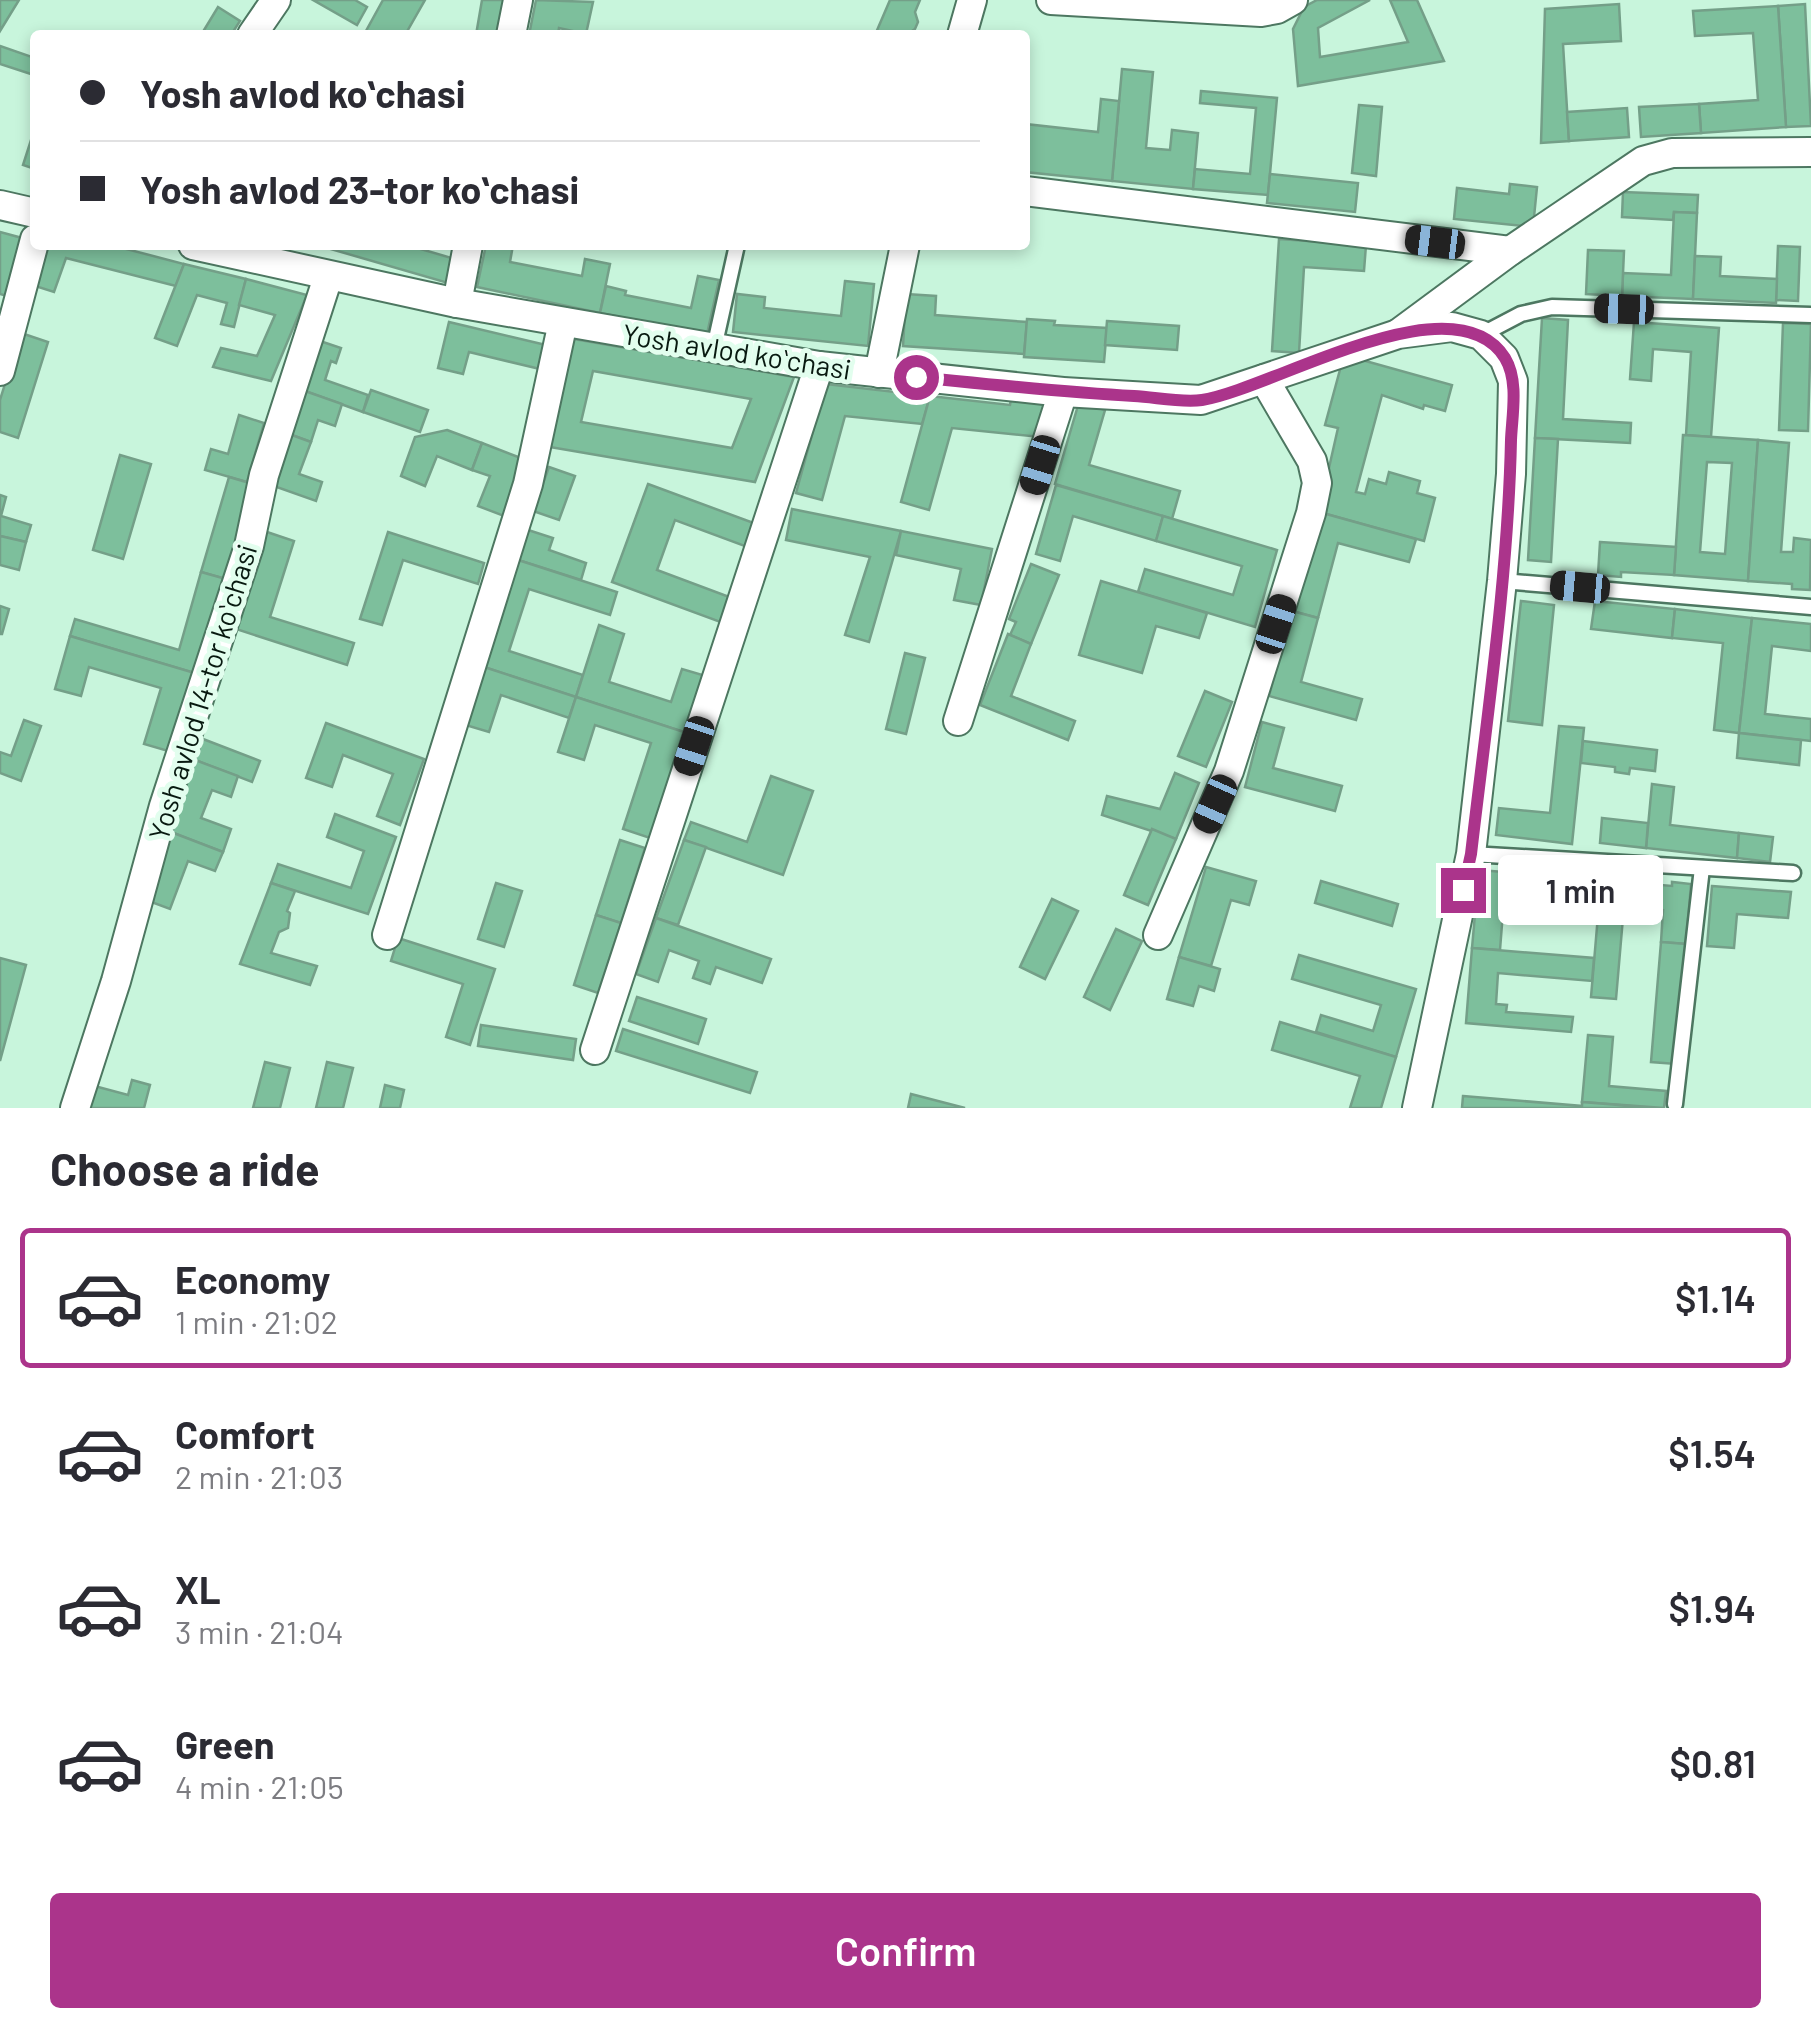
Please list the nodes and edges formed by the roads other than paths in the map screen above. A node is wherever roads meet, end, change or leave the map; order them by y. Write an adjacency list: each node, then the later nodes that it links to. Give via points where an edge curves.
1 (276, 0): 6 (street)
2 (518, 0): 7 (street)
3 (972, 0): 8 (street)
4 (1052, 0): 5 (street, via 1262,12)
5 (1293, 0)
6 (255, 30)
7 (512, 30)
8 (963, 30)
9 (1811, 152): 18 (street, via 1672,153 1644,161)
10 (1030, 192): 18 (street)
11 (0, 205): 12 (street)
12 (30, 212)
13 (32, 250): 27 (street)
14 (214, 250): 19 (street, Yosh avlod koʻchasi)
15 (467, 250): 20 (street)
16 (735, 250): 25 (lane)
17 (904, 250): 28 (street)
18 (1510, 250): 23 (street)
19 (328, 277): 20 (street, Yosh avlod koʻchasi); 41 (street, Yosh avlod 14-tor koʻchasi)
20 (456, 303): 22 (street, Yosh avlod koʻchasi)
21 (1811, 316): 24 (lane, via 1552,307 1521,314)
22 (563, 322): 25 (street, Yosh avlod koʻchasi); 37 (street, via 528,484)
23 (1398, 334): 24 (street, via 1452,327); 29 (street, Yosh avlod koʻchasi)
24 (1482, 336): 31 (street, via 1504,358 1513,381)
25 (714, 348): 26 (street, Yosh avlod koʻchasi)
26 (818, 366): 28 (street, Yosh avlod koʻchasi); 39 (street)
27 (0, 371)
28 (878, 373): 30 (street, Yosh avlod koʻchasi)
29 (1264, 379): 30 (street, Yosh avlod koʻchasi, via 1201,400); 38 (street, via 1312,461 1314,498 1229,770)
30 (1063, 392): 33 (street)
31 (1502, 581): 32 (lane); 34 (street)
32 (1811, 607)
33 (958, 721)
34 (1471, 854): 35 (lane); 42 (street)
35 (1702, 868): 36 (lane); 40 (lane)
36 (1793, 873)
37 (387, 935)
38 (1158, 935)
39 (595, 1050)
40 (1675, 1104)
41 (75, 1108)
42 (1418, 1108)

